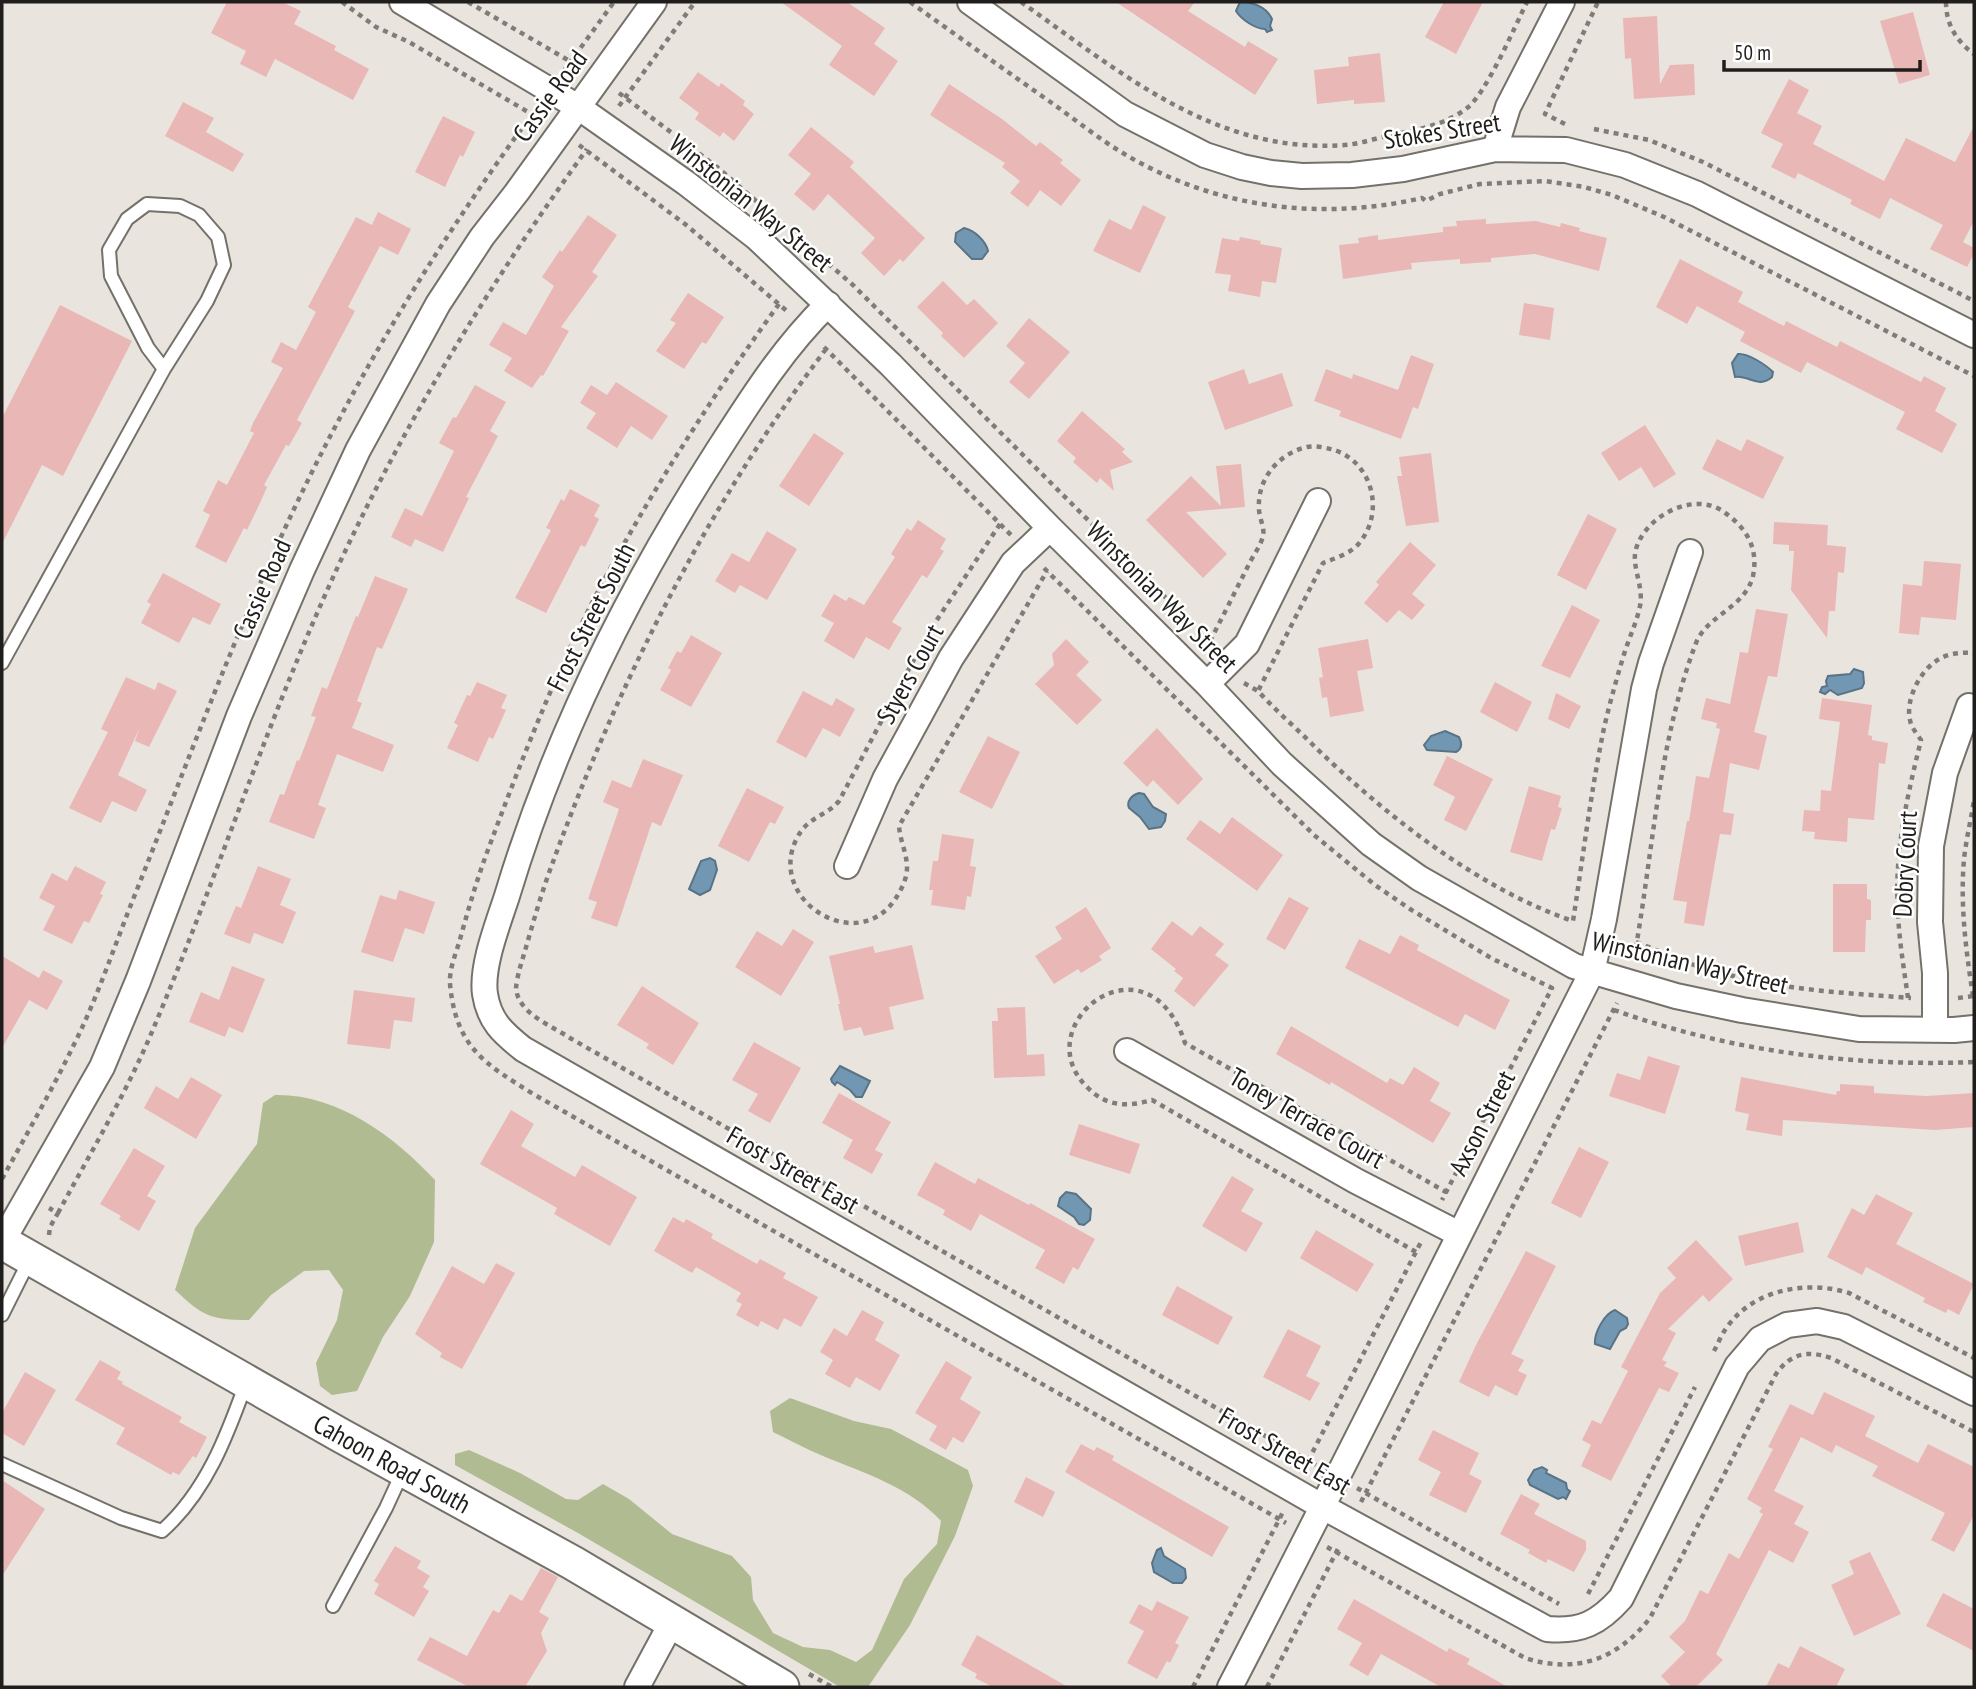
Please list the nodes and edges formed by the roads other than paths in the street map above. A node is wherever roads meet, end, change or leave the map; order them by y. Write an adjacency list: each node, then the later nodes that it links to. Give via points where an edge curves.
1 (402, 2): 5 (street, Winstonian Way Street)
2 (654, 2): 5 (street, Cassie Road)
3 (970, 2): 6 (street, Stokes Street, via 1125,114 1205,156 1242,167 1302,176 1352,175)
4 (1562, 2): 6 (street, via 1508,107)
5 (578, 107): 7 (street, Winstonian Way Street, via 686,183); 23 (street, Cassie Road, via 438,304 358,450 239,716 102,1067)
6 (1495, 149): 8 (street, Stokes Street, via 1566,150 1656,176)
7 (828, 304): 11 (street, Winstonian Way Street); 18 (street, Frost Street South, via 764,379 680,510 601,658 517,863 492,945)
8 (1974, 335)
9 (164, 369): 9 (lane, via 224,265 218,237 199,215 180,206 147,204 127,219 109,250 111,276 142,339); 13 (lane)
10 (1318, 501): 14 (street, via 1247,643)
11 (1050, 528): 14 (street, Winstonian Way Street); 16 (street, Styers Court, via 998,583 951,658 885,779)
12 (1690, 552): 17 (street, Axson Street, via 1644,689)
13 (2, 663)
14 (1207, 684): 17 (street, Winstonian Way Street, via 1282,764 1371,844 1457,901)
15 (1969, 706): 20 (street, Dobry Court, via 1945,773 1931,846)
16 (847, 866)
17 (1591, 972): 20 (street, Winstonian Way Street, via 1742,1010 1859,1029); 22 (street, Axson Street)
18 (485, 995): 29 (street, Frost Street East, via 498,1028 523,1049)
19 (1974, 1028): 20 (street, Winstonian Way Street)
20 (1935, 1030)
21 (1127, 1051): 22 (street, Toney Terrace Court, via 1356,1181)
22 (1460, 1234): 29 (street, Axson Street)
23 (11, 1247): 24 (lane); 25 (main road, Cahoon Road South)
24 (2, 1315)
25 (247, 1382): 27 (lane, via 211,1469 179,1516 162,1531 121,1518); 28 (main road, Cahoon Road South)
26 (1974, 1393): 29 (street, Frost Street East, via 1844,1327 1817,1321 1787,1325 1760,1339 1737,1366 1621,1598 1588,1626 1566,1631 1547,1629)
27 (2, 1464)
28 (403, 1470): 30 (lane); 31 (main road, Cahoon Road South)
29 (1323, 1507): 34 (street, Axson Street)
30 (333, 1606)
31 (672, 1622): 32 (street); 33 (main road, Cahoon Road South)
32 (637, 1687)
33 (782, 1687)
34 (1230, 1687)

